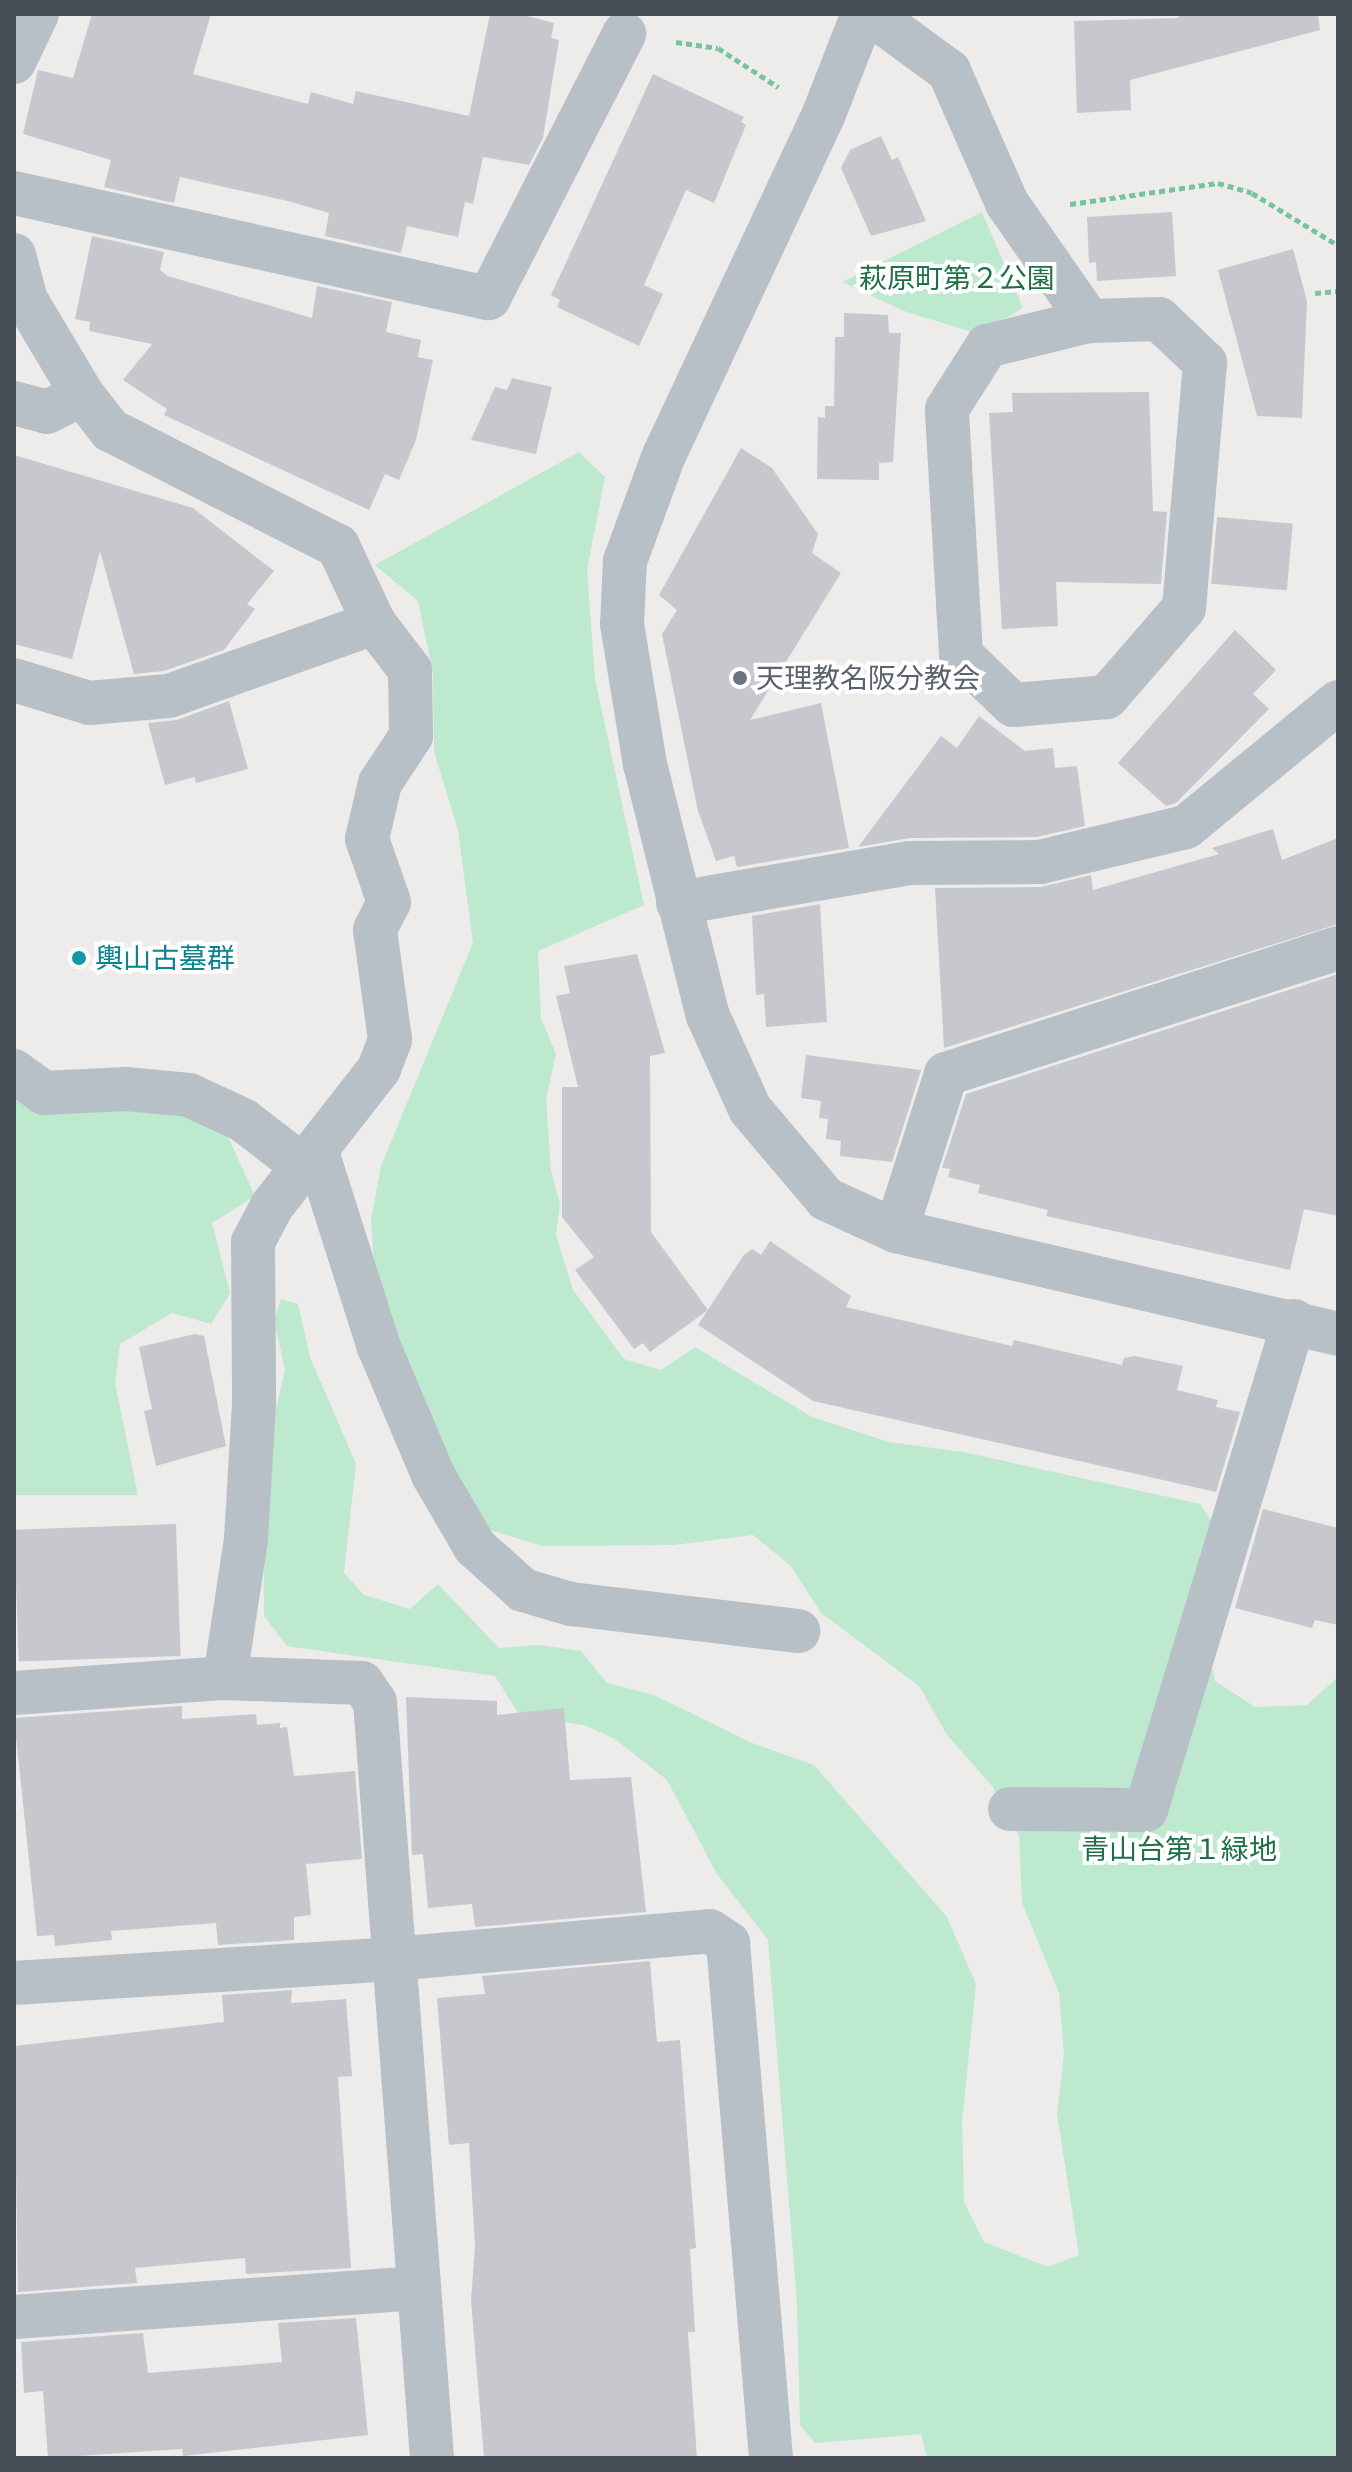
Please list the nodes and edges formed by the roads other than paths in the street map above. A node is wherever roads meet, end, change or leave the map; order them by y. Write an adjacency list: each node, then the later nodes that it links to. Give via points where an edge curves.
1 (37, 14): 5 (street)
2 (863, 14): 14 (street, via 823,116 664,455 625,561 622,624 645,764)
3 (871, 14): 8 (street, via 949,71 1014,213)
4 (624, 34): 6 (street, via 489,298)
5 (14, 62)
6 (14, 193)
7 (14, 255): 9 (street, via 26,300)
8 (1089, 321): 8 (street, via 1159,319 1205,363 1184,608 1107,697 1013,705 961,655 947,409 987,346)
9 (82, 394): 10 (street, via 47,412); 11 (street, via 110,430 338,546)
10 (14, 403)
11 (374, 623): 12 (street, via 169,696 89,703); 17 (street, via 410,670 411,736 380,783 367,839 389,902 375,930 390,1040 379,1069)
12 (14, 680)
13 (1338, 702): 14 (street, via 1186,827 1040,862 910,863)
14 (678, 903): 18 (street, via 708,1016 750,1109 826,1199)
15 (1338, 948): 18 (street, via 946,1074)
16 (14, 1071): 17 (street, via 44,1093 126,1089 189,1095)
17 (311, 1159): 21 (street, via 379,1347 433,1475 475,1547 523,1590 571,1604); 22 (street, via 272,1206 253,1242 249,1494)
18 (896, 1231): 19 (street)
19 (1294, 1321): 20 (street); 24 (street, via 1146,1810)
20 (1338, 1334)
21 (798, 1631)
22 (225, 1678): 23 (street); 25 (street, via 362,1683 375,1702)
23 (14, 1693)
24 (1010, 1809)
25 (393, 1959): 26 (street); 27 (street); 30 (street, via 710,1931 728,1943)
26 (14, 1983)
27 (419, 2288): 28 (street); 29 (street)
28 (14, 2317)
29 (432, 2458)
30 (771, 2458)

